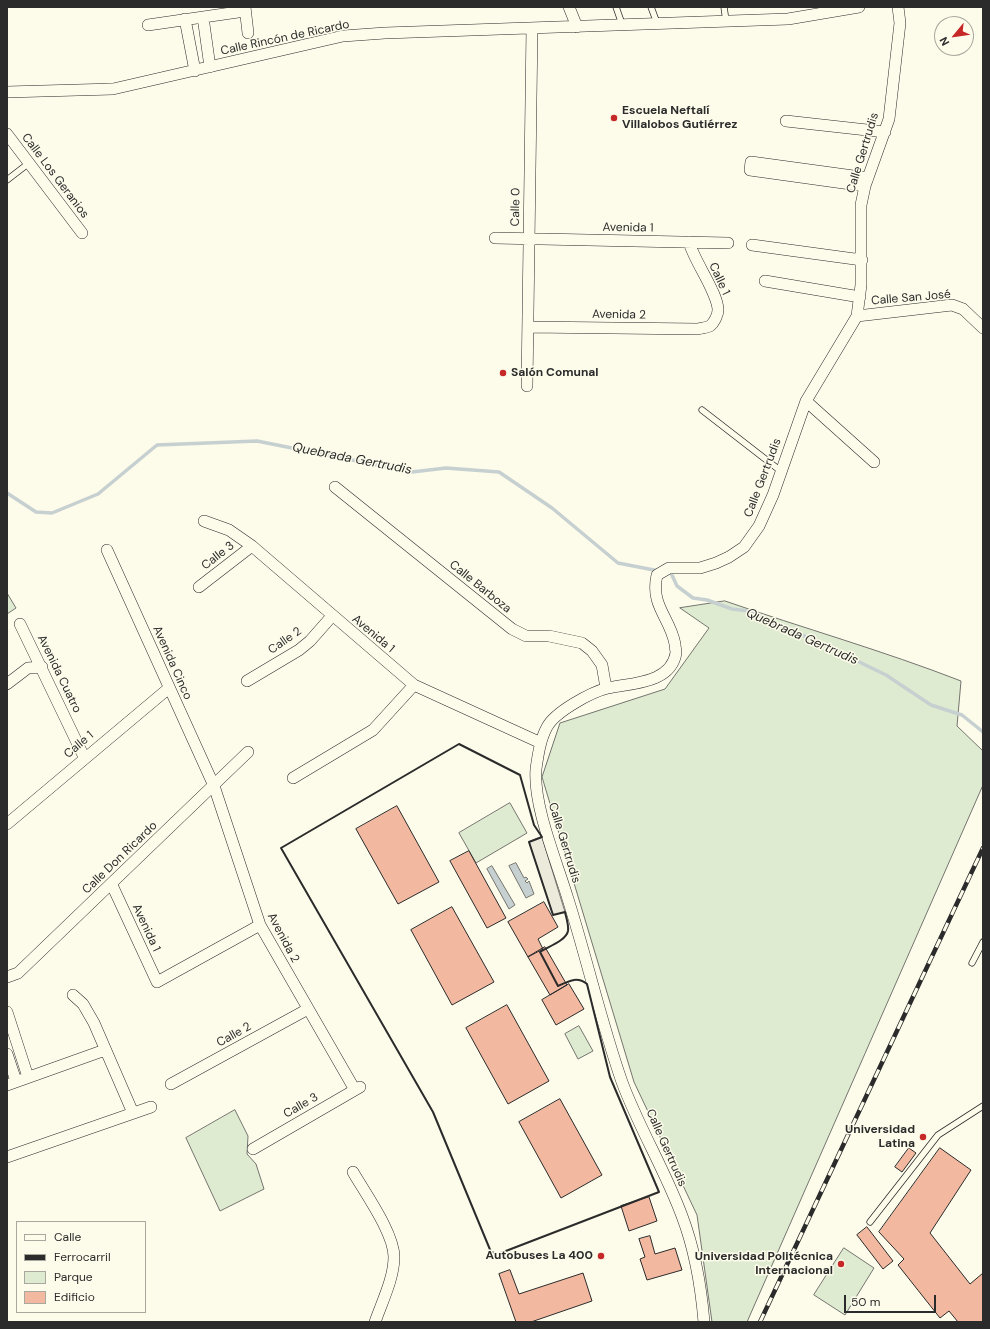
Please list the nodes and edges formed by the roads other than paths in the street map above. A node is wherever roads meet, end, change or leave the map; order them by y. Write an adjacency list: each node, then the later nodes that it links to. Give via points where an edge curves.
1 (569, 7): 14 (street)
2 (616, 7): 12 (lane)
3 (651, 7): 11 (lane)
4 (724, 7): 10 (lane)
5 (859, 7): 10 (street, Calle Rincón de Ricardo, via 788,19)
6 (898, 7): 21 (street, Calle Gertrudis, via 900,22 890,118)
7 (245, 9): 8 (street); 16 (street)
8 (202, 17): 9 (street); 17 (street)
9 (185, 20): 13 (street); 18 (street)
10 (726, 21): 11 (street, Calle Rincón de Ricardo)
11 (657, 23): 12 (street, Calle Rincón de Ricardo)
12 (622, 24): 14 (street, Calle Rincón de Ricardo)
13 (148, 25)
14 (577, 27): 15 (street, Calle Rincón de Ricardo)
15 (532, 28): 17 (street, Calle Rincón de Ricardo, via 343,36); 28 (street, Calle 0)
16 (248, 33)
17 (210, 67): 18 (street, Calle Rincón de Ricardo)
18 (195, 71): 19 (street, Calle Rincón de Ricardo, via 113,89)
19 (7, 92)
20 (786, 121): 21 (street)
21 (885, 132): 25 (street, Calle Gertrudis)
22 (7, 134): 23 (street, Calle Los Geranios)
23 (29, 163): 24 (lane); 26 (street, Calle Los Geranios)
24 (7, 180)
25 (866, 182): 25 (street, via 751,162 750,170); 32 (street, Calle Gertrudis, via 861,205)
26 (82, 233)
27 (495, 238): 28 (street, Avenida 1)
28 (528, 239): 29 (street, Avenida 1); 37 (street, Calle 0)
29 (689, 242): 30 (street, Avenida 1); 36 (street, Calle 1, via 713,293 718,310)
30 (728, 244)
31 (752, 245): 32 (street)
32 (862, 260): 34 (street, Calle Gertrudis)
33 (765, 281): 34 (street)
34 (860, 297): 35 (street, Calle Gertrudis)
35 (857, 316): 38 (street, Calle San José, via 952,305 963,309); 40 (street, Calle Gertrudis)
36 (710, 326): 37 (street, Avenida 2, via 698,329)
37 (528, 327): 39 (street, Calle 0)
38 (983, 328)
39 (527, 386)
40 (806, 401): 42 (street); 43 (street, Calle Gertrudis)
41 (702, 410): 43 (lane)
42 (874, 462)
43 (782, 472): 56 (street, Calle Gertrudis, via 759,526 744,547 716,563 700,568 669,568 657,575 654,593 673,634 676,653 669,668 652,680)
44 (335, 487): 56 (street, Calle Barboza, via 512,629 526,636 549,636 582,643 592,651 602,665)
45 (204, 521): 46 (street, Avenida 1, via 229,530)
46 (252, 546): 48 (street, Calle 3); 49 (street, Avenida 1)
47 (107, 550): 55 (street, Avenida Cinco)
48 (199, 587)
49 (332, 616): 52 (street, Calle 2, via 299,650); 54 (street, Avenida 1)
50 (20, 624): 51 (street, Avenida Cuatro)
51 (42, 667): 53 (street, via 28,668); 59 (street, Avenida Cuatro)
52 (247, 681)
53 (7, 684)
54 (414, 685): 57 (street, Avenida 1); 60 (street, via 384,721 373,730)
55 (169, 688): 59 (street, Calle 1); 61 (street, Avenida Cinco)
56 (606, 688): 57 (street, Calle Gertrudis, via 558,714 548,725)
57 (541, 743): 85 (street, Calle Gertrudis, via 536,771 538,803 623,1083 682,1217 696,1264)
58 (248, 752): 61 (street, Calle Don Ricardo)
59 (84, 757): 62 (street, Calle 1)
60 (293, 778)
61 (214, 786): 63 (street, Calle Don Ricardo); 64 (street, Avenida 2)
62 (7, 824)
63 (112, 885): 64 (street, Avenida 1, via 158,982); 67 (street, Calle Don Ricardo, via 18,974)
64 (260, 925): 69 (street, Avenida 2)
65 (983, 942): 66 (lane)
66 (972, 963)
67 (7, 977)
68 (73, 995): 71 (street, via 83,1004)
69 (308, 1009): 75 (street, Calle 2); 76 (street, Avenida 2)
70 (7, 1012): 73 (street)
71 (105, 1050): 73 (street); 79 (street)
72 (7, 1054): 74 (street)
73 (28, 1077): 74 (street)
74 (12, 1083)
75 (171, 1084)
76 (358, 1088): 80 (street, Calle 3)
77 (983, 1106): 83 (lane, via 938,1135)
78 (151, 1107): 79 (street)
79 (132, 1113): 81 (street)
80 (253, 1149)
81 (7, 1157)
82 (353, 1172): 84 (street, via 390,1237 394,1256)
83 (870, 1222)
84 (375, 1322)
85 (704, 1322)

